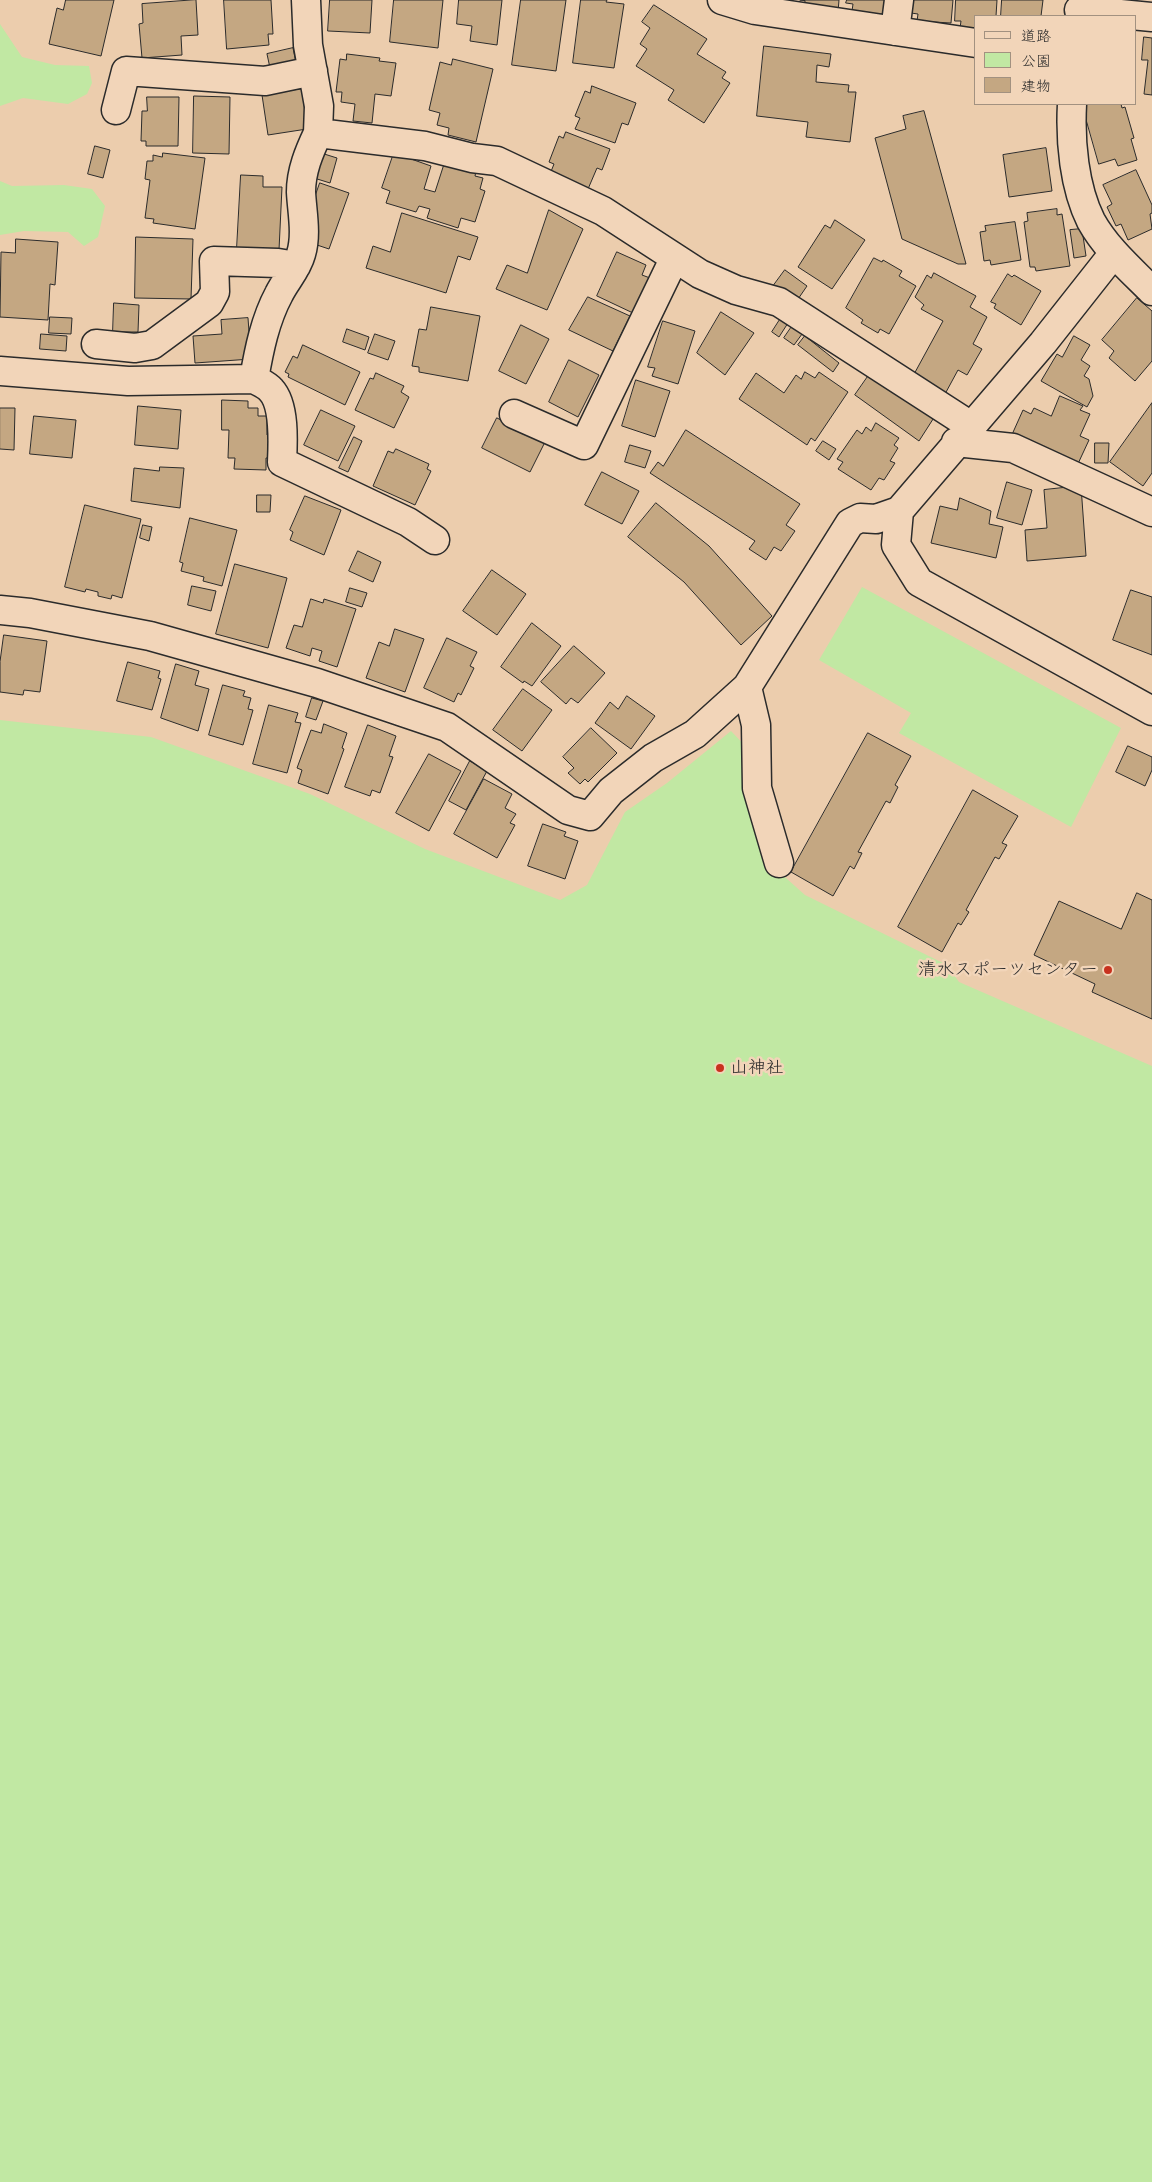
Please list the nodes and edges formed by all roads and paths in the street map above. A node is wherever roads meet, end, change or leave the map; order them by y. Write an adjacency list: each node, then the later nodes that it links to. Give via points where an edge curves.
1 (306, 0): 10 (street)
2 (722, 0): 8 (street, via 755,10)
3 (899, 0): 8 (street)
4 (1079, 9): 5 (street)
5 (1134, 15)
6 (1137, 15): 7 (street)
7 (1152, 17)
8 (895, 31): 9 (street)
9 (974, 44)
10 (312, 71): 12 (street, via 265,81 126,71); 13 (street, via 319,106)
11 (1072, 105): 14 (street, via 1071,128 1080,188 1091,221)
12 (116, 110)
13 (318, 133): 15 (street, via 425,146 497,161 603,211); 16 (street, via 306,158 301,190 302,252)
14 (1114, 253): 17 (street); 22 (street, via 1043,343)
15 (674, 259): 21 (street, via 584,444); 22 (street, via 736,290 779,302)
16 (296, 266): 18 (street, via 214,261 215,292 209,303 152,345 135,348); 20 (street, via 278,294 260,344)
17 (1152, 291)
18 (96, 344)
19 (0, 371): 20 (street, via 128,382)
20 (254, 379): 25 (street, via 271,390 278,402 283,433 282,462 408,522)
21 (514, 414)
22 (964, 434): 23 (street); 24 (street, via 1013,448)
23 (899, 511): 27 (street, via 876,519 860,518 850,524); 28 (street, via 896,545 919,582)
24 (1152, 512)
25 (435, 540)
26 (0, 610): 27 (street, via 150,636 318,683 447,727 568,810 590,816 611,791 653,758 695,734)
27 (747, 687): 29 (street, via 756,725 757,788)
28 (1152, 711)
29 (779, 863)

